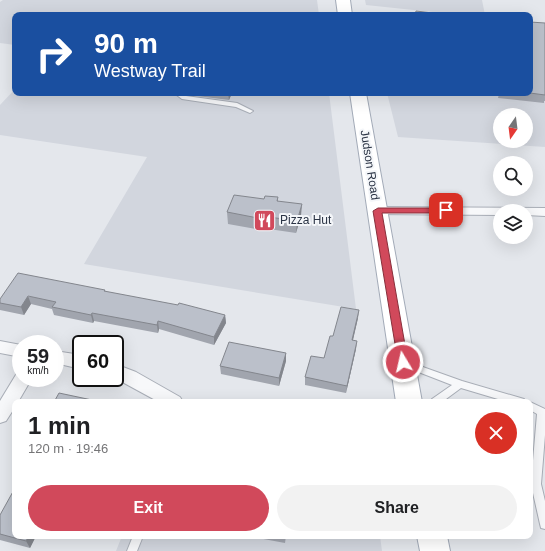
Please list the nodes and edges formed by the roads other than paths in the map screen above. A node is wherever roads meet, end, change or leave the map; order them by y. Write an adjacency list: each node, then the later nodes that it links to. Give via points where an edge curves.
1 (342, 0): 2 (main road)
2 (344, 12)
3 (181, 96): 5 (lane, via 237,105)
4 (359, 96): 6 (main road, Judson Road)
5 (250, 111)
6 (378, 211): 7 (street); 12 (main road, Judson Road)
7 (493, 211)
8 (533, 211): 9 (street)
9 (545, 212)
10 (0, 347): 11 (street)
11 (12, 349)
12 (403, 362): 14 (lane); 17 (main road, Judson Road)
13 (124, 375): 16 (street)
14 (460, 384): 18 (lane); 19 (lane)
15 (18, 387): 22 (street)
16 (169, 399)
17 (409, 399)
18 (439, 399)
19 (511, 399)
20 (533, 408): 21 (lane)
21 (544, 413): 23 (lane, via 536,484)
22 (0, 416)
23 (544, 513): 24 (lane)
24 (545, 524)
25 (137, 539): 27 (lane)
26 (433, 539): 28 (main road)
27 (132, 551)
28 (435, 551)

